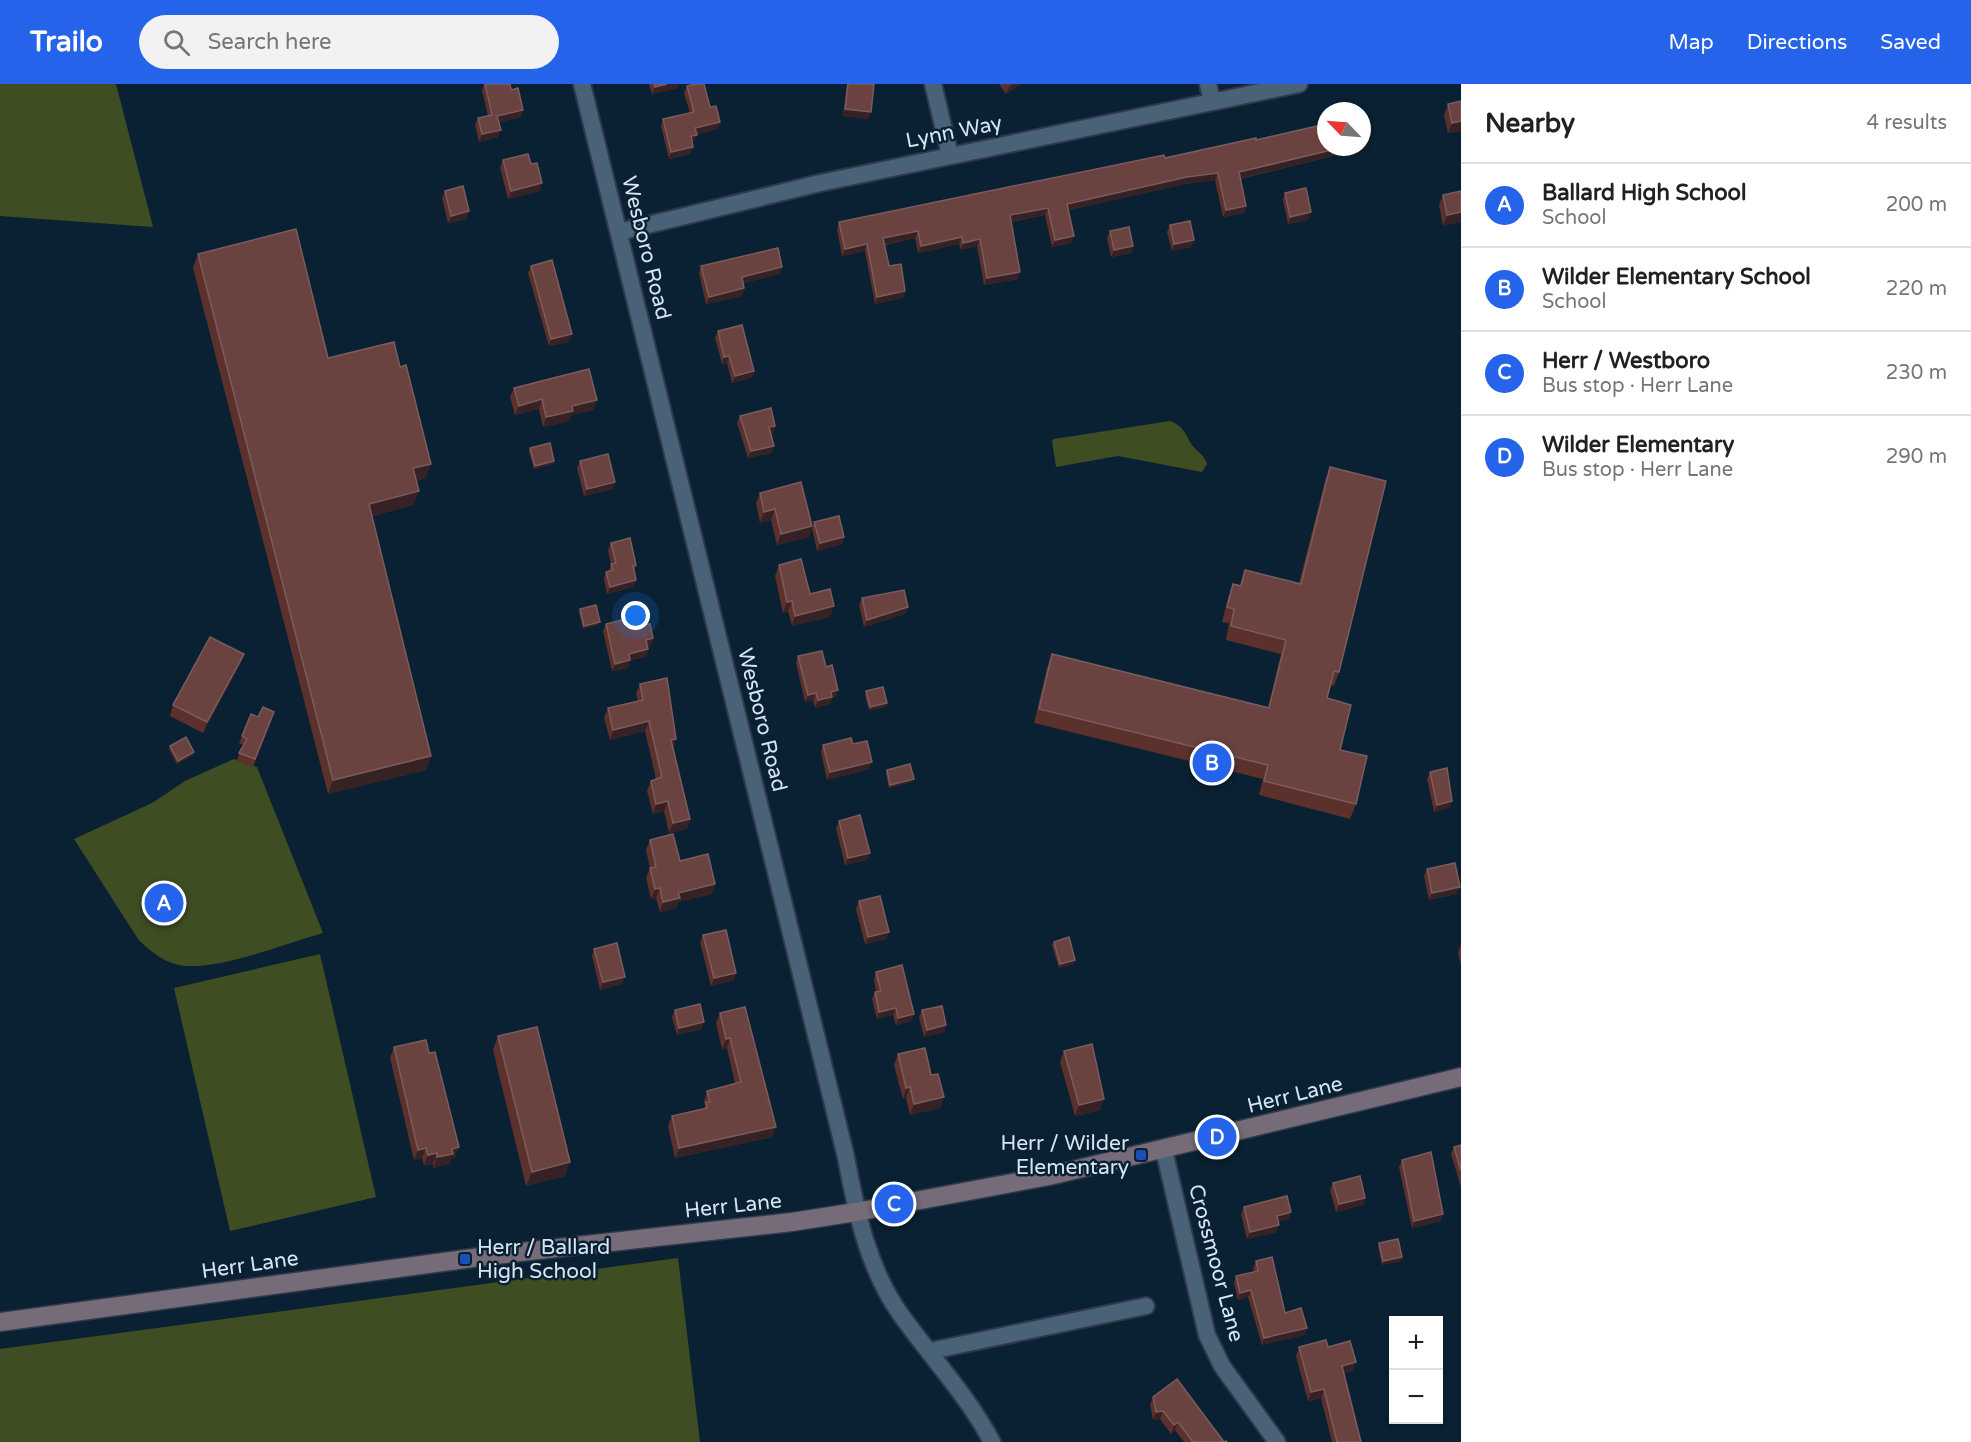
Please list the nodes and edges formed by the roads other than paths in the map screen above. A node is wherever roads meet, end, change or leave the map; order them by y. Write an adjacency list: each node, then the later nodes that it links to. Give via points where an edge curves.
1 (582, 84): 7 (street, Wesboro Road)
2 (933, 84): 6 (street)
3 (1208, 84): 5 (street)
4 (1299, 84): 5 (street, Lynn Way)
5 (1212, 101): 6 (street, Lynn Way)
6 (950, 155): 7 (street, Lynn Way)
7 (619, 232): 10 (street, Wesboro Road, via 846,1157)
8 (1461, 1077): 9 (main road, Herr Lane)
9 (1164, 1150): 10 (main road, Herr Lane); 15 (street, Crossmoor Lane, via 1207,1335 1222,1366)
10 (856, 1212): 12 (main road, Herr Lane, via 495,1255); 13 (street, Wesboro Road, via 873,1263 900,1314)
11 (1146, 1306): 13 (street)
12 (0, 1322)
13 (930, 1352): 14 (street, Wesboro Road)
14 (992, 1442)
15 (1277, 1442)

